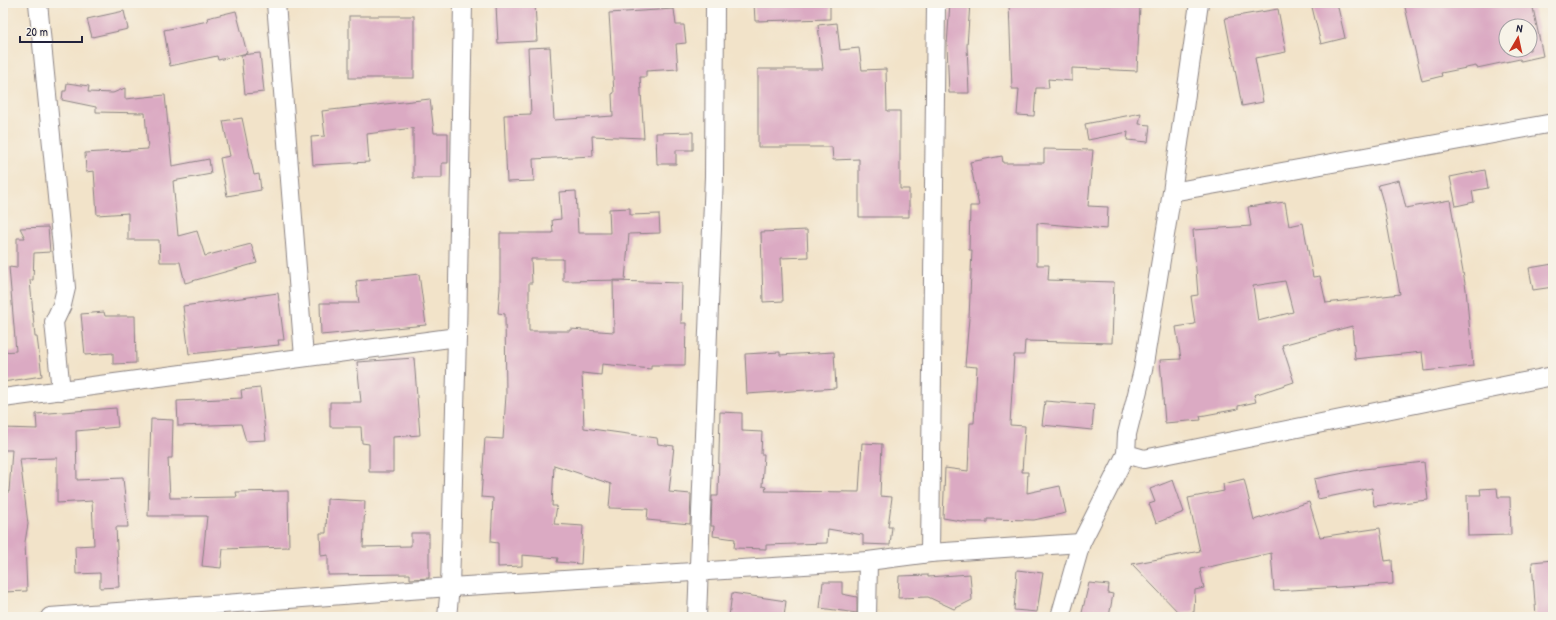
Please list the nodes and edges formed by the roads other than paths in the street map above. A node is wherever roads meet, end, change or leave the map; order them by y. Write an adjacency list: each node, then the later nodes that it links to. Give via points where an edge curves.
1 (38, 3): 12 (street, via 66,288 54,322)
2 (276, 3): 10 (street)
3 (463, 3): 9 (street)
4 (715, 3): 18 (street, via 714,176)
5 (936, 3): 16 (street)
6 (1199, 3): 8 (street)
7 (1553, 123): 8 (street)
8 (1172, 192): 14 (street, via 1143,370 1127,434)
9 (457, 337): 10 (street); 19 (street)
10 (304, 357): 12 (street)
11 (1553, 376): 14 (street, via 1144,459)
12 (61, 391): 13 (street)
13 (3, 398)
14 (1126, 454): 15 (street)
15 (1081, 543): 16 (street); 24 (street)
16 (930, 553): 17 (street)
17 (868, 561): 18 (street); 23 (street)
18 (698, 571): 19 (street); 22 (street)
19 (450, 587): 20 (street); 21 (street)
20 (50, 617)
21 (447, 617)
22 (697, 617)
23 (867, 617)
24 (1060, 617)

